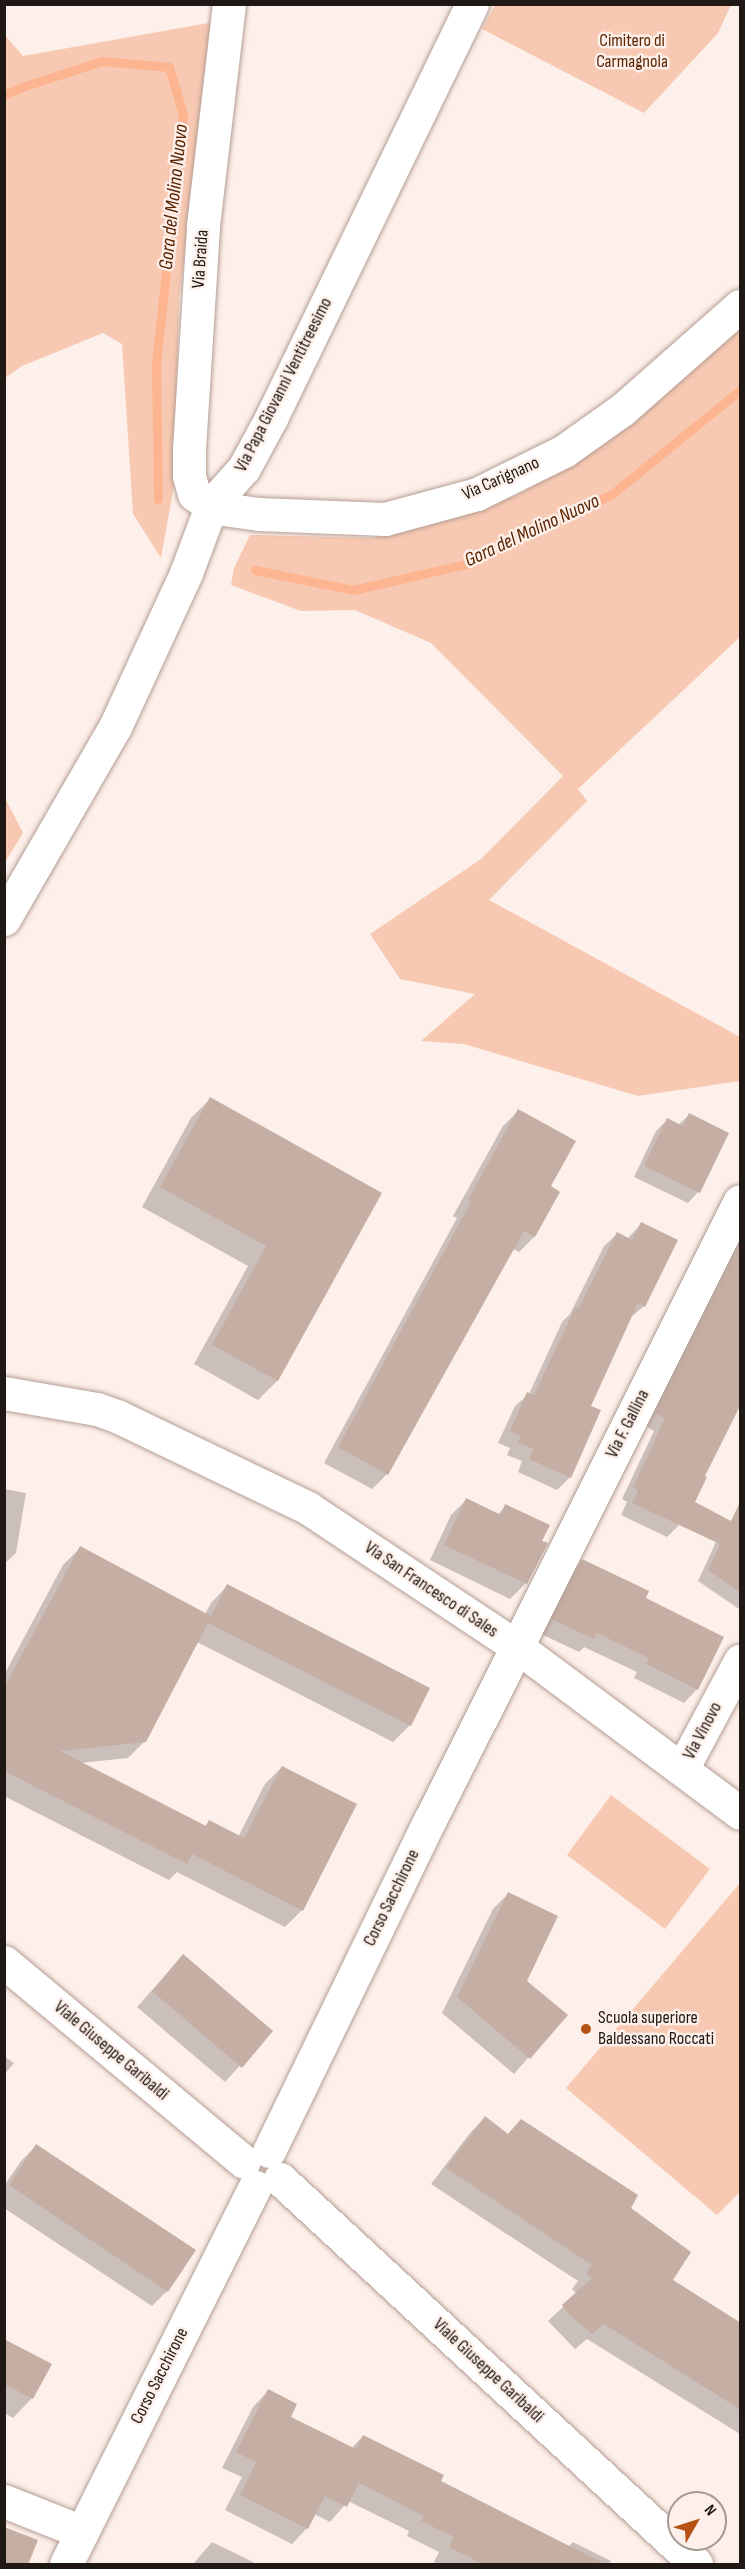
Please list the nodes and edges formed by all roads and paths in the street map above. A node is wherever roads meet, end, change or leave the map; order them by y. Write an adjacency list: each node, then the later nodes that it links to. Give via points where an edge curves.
1 (229, 4): 4 (street, Via Braida, via 203,227 189,448 189,476 194,494)
2 (472, 4): 4 (street, Via Papa Giovanni Ventitreesimo, via 271,418 244,468)
3 (741, 306): 4 (street, Via Carignano, via 623,410 564,451 477,494 385,519 259,514)
4 (212, 504): 5 (street, Via Papa Giovanni Ventitreesimo, via 186,573 115,728)
5 (4, 919)
6 (741, 1201): 10 (street, Via F. Gallina)
7 (4, 1369): 9 (street, Via San Francesco di Sales, via 42,1379)
8 (4, 1393): 9 (street, Via San Francesco di Sales)
9 (97, 1409): 10 (street, Via San Francesco di Sales, via 119,1416 308,1508)
10 (516, 1646): 12 (street, Via San Francesco di Sales); 15 (street, Corso Sacchirone)
11 (741, 1661): 12 (street, Via Vinovo)
12 (682, 1769): 13 (street, Via San Francesco di Sales)
13 (741, 1813)
14 (4, 1962): 15 (street, Viale Giuseppe Garibaldi)
15 (262, 2170): 17 (street, Corso Sacchirone); 19 (street, Viale Giuseppe Garibaldi)
16 (4, 2501): 17 (street)
17 (82, 2532): 18 (street, Corso Sacchirone)
18 (66, 2565)
19 (696, 2565)

